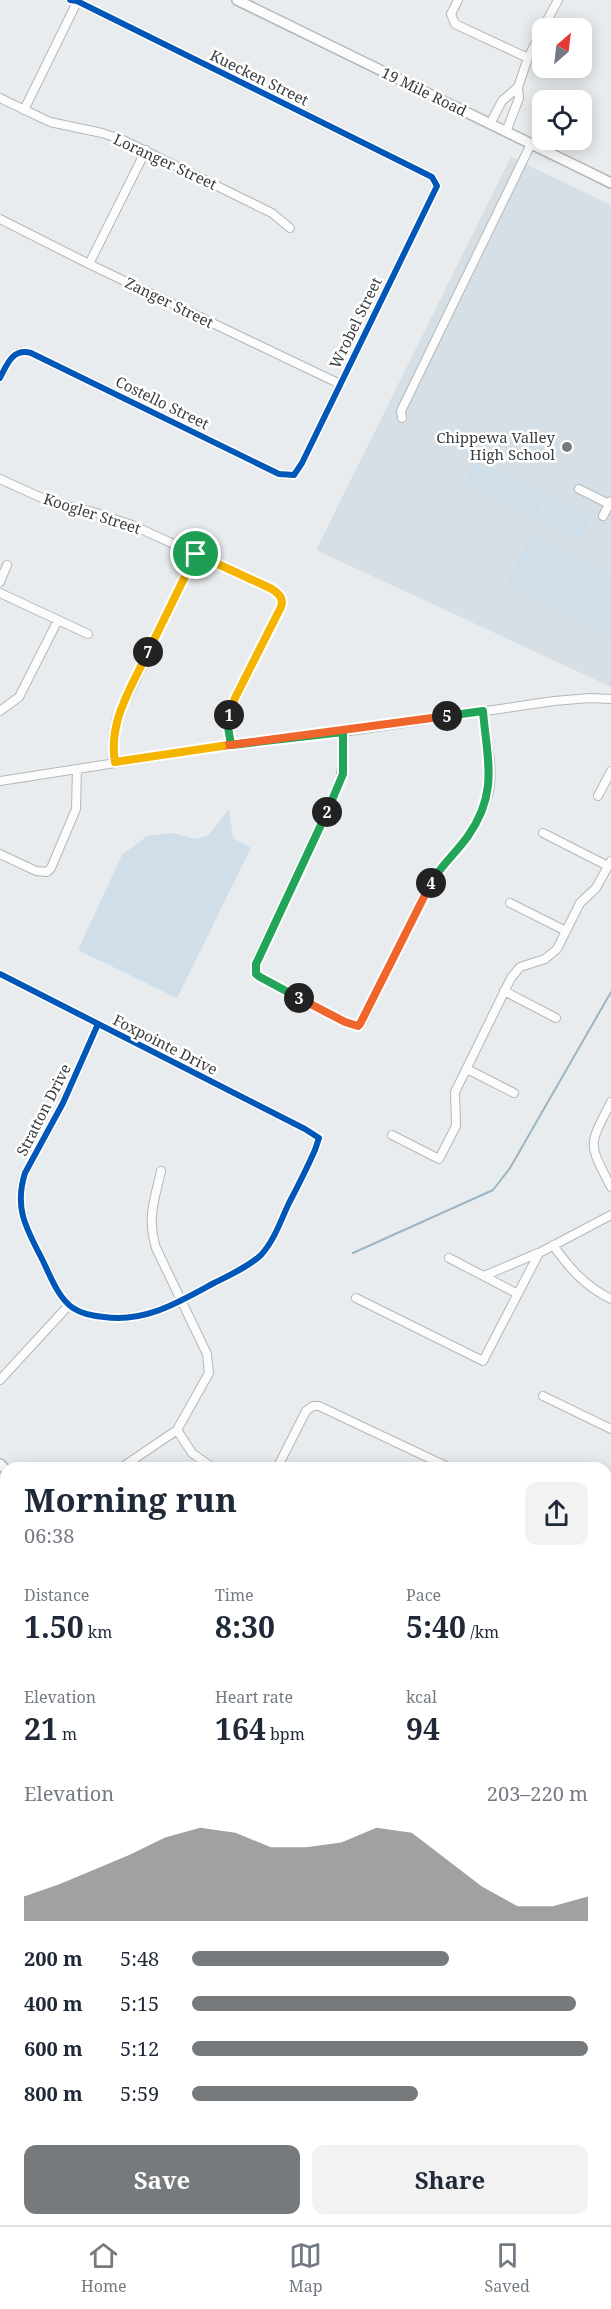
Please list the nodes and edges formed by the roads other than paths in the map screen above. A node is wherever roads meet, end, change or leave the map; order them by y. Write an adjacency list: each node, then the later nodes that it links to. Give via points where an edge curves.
1 (75, 0): 10 (street); 15 (street, Kuecken Street)
2 (237, 0): 11 (street, 19 Mile Road)
3 (458, 0): 7 (street, via 451,14 455,24)
4 (558, 0): 5 (street)
5 (549, 18)
6 (532, 50): 7 (street)
7 (528, 58): 8 (street)
8 (518, 87): 11 (street, via 502,101); 12 (street, via 519,98)
9 (0, 98): 10 (street, Loranger Street)
10 (24, 110): 14 (street, Loranger Street, via 50,122 113,136)
11 (490, 124): 12 (street, 19 Mile Road)
12 (506, 132): 13 (street, 19 Mile Road)
13 (531, 144): 16 (street, 19 Mile Road); 22 (street, via 401,411)
14 (146, 150): 18 (street, Loranger Street, via 272,213); 19 (street)
15 (436, 181): 21 (street, Wrobel Street, via 435,195)
16 (611, 183)
17 (0, 219): 19 (street, Zanger Street)
18 (290, 228)
19 (89, 264): 21 (street, Zanger Street)
20 (0, 378): 23 (street, Costello Street, via 20,351 38,355 279,474)
21 (340, 384): 23 (street, Wrobel Street)
22 (402, 418)
23 (294, 475)
24 (0, 479): 27 (street, Koogler Street, via 53,502 132,525)
25 (579, 489): 26 (street, via 607,503 611,501)
26 (603, 516)
27 (196, 554): 37 (street, Koogler Street, via 281,596 281,607 229,712); 38 (street, via 116,721)
28 (7, 566): 29 (street)
29 (0, 582)
30 (0, 593): 31 (street)
31 (58, 620): 32 (street); 34 (street, via 19,697)
32 (88, 634)
33 (611, 699): 35 (street, via 574,699)
34 (0, 711)
35 (483, 711): 36 (street); 36 (street, via 490,772 486,799 470,833 425,892 358,1026 256,974 257,959 343,774)
36 (343, 732): 37 (street)
37 (231, 745): 38 (street)
38 (115, 762): 39 (street)
39 (77, 769): 41 (street); 44 (street, via 74,816 56,861 47,872 36,872)
40 (611, 771): 42 (street)
41 (0, 781)
42 (598, 796)
43 (543, 833): 45 (street)
44 (0, 854)
45 (610, 863): 47 (street, via 596,888 580,903)
46 (510, 903): 47 (street)
47 (566, 931): 49 (street, via 552,955 520,967)
48 (0, 975): 51 (street, Foxpointe Drive)
49 (504, 992): 50 (street); 52 (street)
50 (556, 1018)
51 (98, 1024): 66 (street, Foxpointe Drive, via 319,1138 261,1255); 67 (street, Stratton Drive, via 26,1173 20,1195 23,1220)
52 (466, 1068): 53 (street); 55 (street, via 454,1097 456,1126 440,1159)
53 (514, 1093)
54 (611, 1102): 57 (street, via 592,1144)
55 (392, 1134)
56 (161, 1171): 66 (street, via 150,1226)
57 (611, 1187)
58 (611, 1215): 59 (street)
59 (553, 1245): 60 (street); 65 (street, via 579,1279)
60 (539, 1253): 62 (street); 63 (street)
61 (449, 1258): 62 (street)
62 (484, 1276): 63 (street)
63 (518, 1294): 64 (street, via 483,1361)
64 (356, 1298)
65 (611, 1299)
66 (181, 1300): 67 (street, via 150,1314 125,1318 94,1316); 71 (street, via 207,1354 209,1373)
67 (69, 1305): 68 (street)
68 (0, 1380)
69 (543, 1396): 70 (street)
70 (611, 1429)
71 (177, 1430): 72 (street); 73 (street, via 192,1453)
72 (131, 1462)
73 (205, 1462)
74 (280, 1462): 75 (street, via 306,1411 319,1406)
75 (437, 1462)

